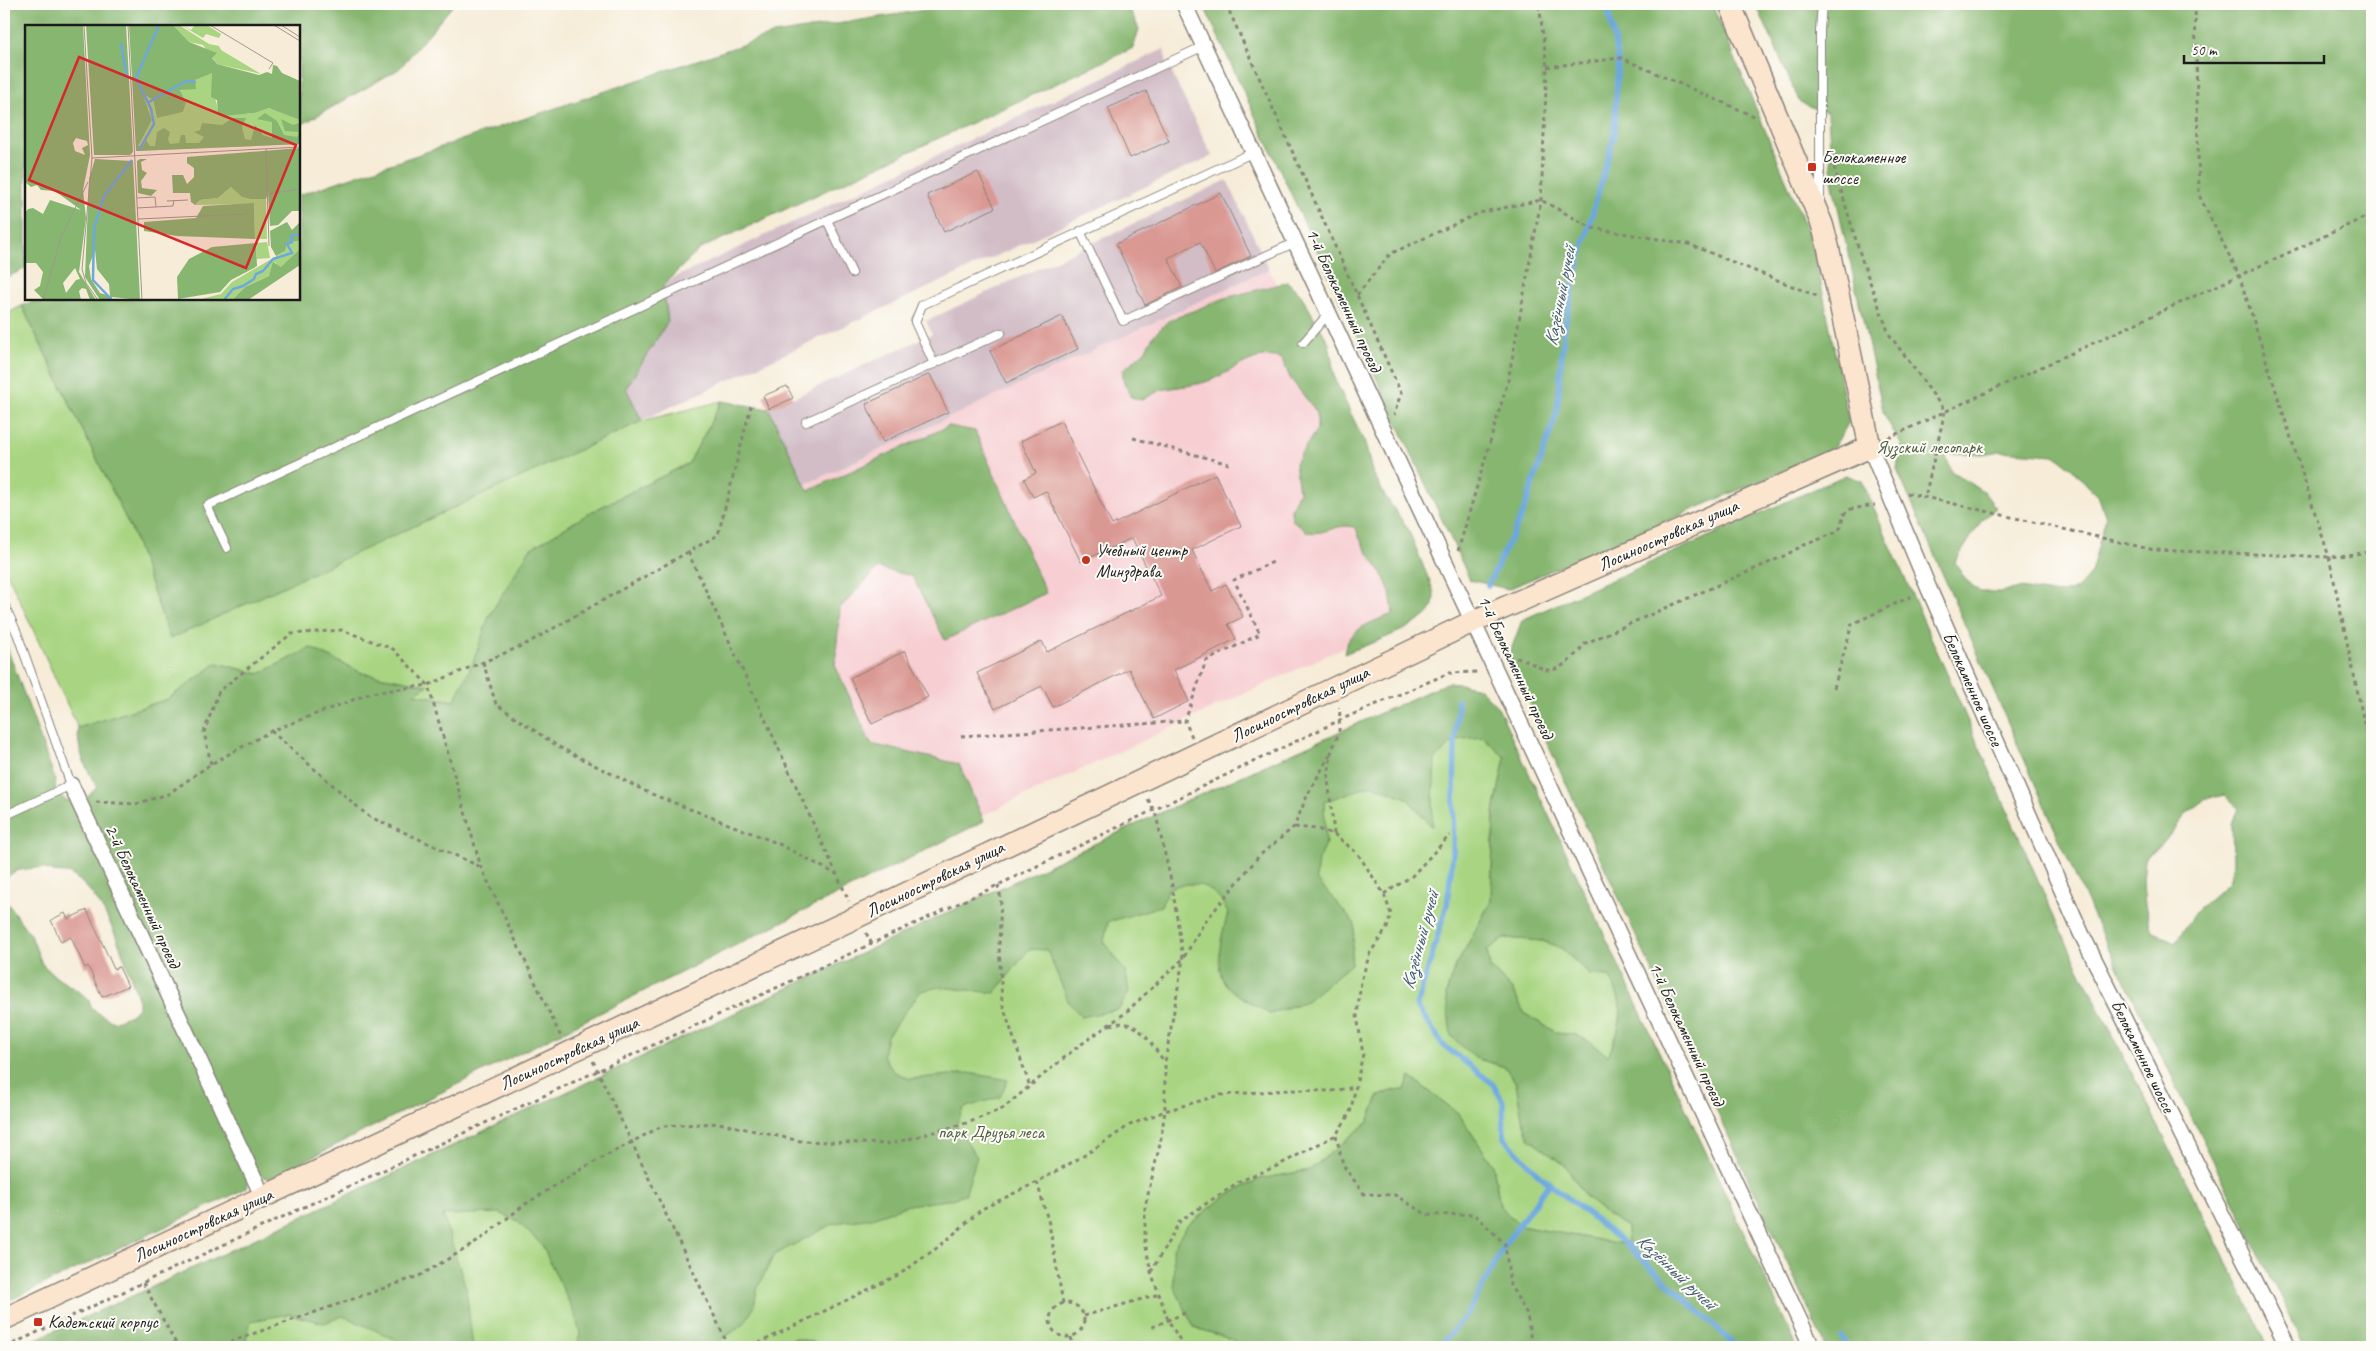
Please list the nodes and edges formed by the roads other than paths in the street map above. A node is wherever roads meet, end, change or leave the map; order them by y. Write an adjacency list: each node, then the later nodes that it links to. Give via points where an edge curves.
1 (1184, 4): 4 (street, 1-й Белокаменный проезд)
2 (1730, 4): 7 (street, Белокаменное шоссе)
3 (1822, 4): 7 (lane)
4 (1204, 46): 5 (street, 1-й Белокаменный проезд); 6 (lane)
5 (1254, 152): 8 (lane); 9 (street, 1-й Белокаменный проезд)
6 (827, 220): 10 (lane); 17 (lane, via 207,506)
7 (1822, 224): 16 (street, Белокаменное шоссе)
8 (1080, 231): 9 (lane, via 1123,321); 14 (lane, via 922,305 915,322)
9 (1296, 242): 11 (street, 1-й Белокаменный проезд)
10 (852, 273)
11 (1329, 313): 13 (lane); 19 (street, 1-й Белокаменный проезд)
12 (1001, 334): 14 (lane)
13 (1303, 343)
14 (934, 364): 15 (lane)
15 (806, 422)
16 (1870, 447): 19 (street, Лосиноостровская улица); 25 (street, Белокаменное шоссе, via 1929,589 2081,932)
17 (227, 548)
18 (4, 604): 20 (lane, 2-й Белокаменный проезд)
19 (1474, 621): 22 (street, Лосиноостровская улица); 24 (street, 1-й Белокаменный проезд)
20 (71, 785): 21 (lane); 22 (street, 2-й Белокаменный проезд)
21 (4, 816)
22 (263, 1197): 23 (street, Лосиноостровская улица)
23 (4, 1319)
24 (1812, 1347)
25 (2288, 1347)

